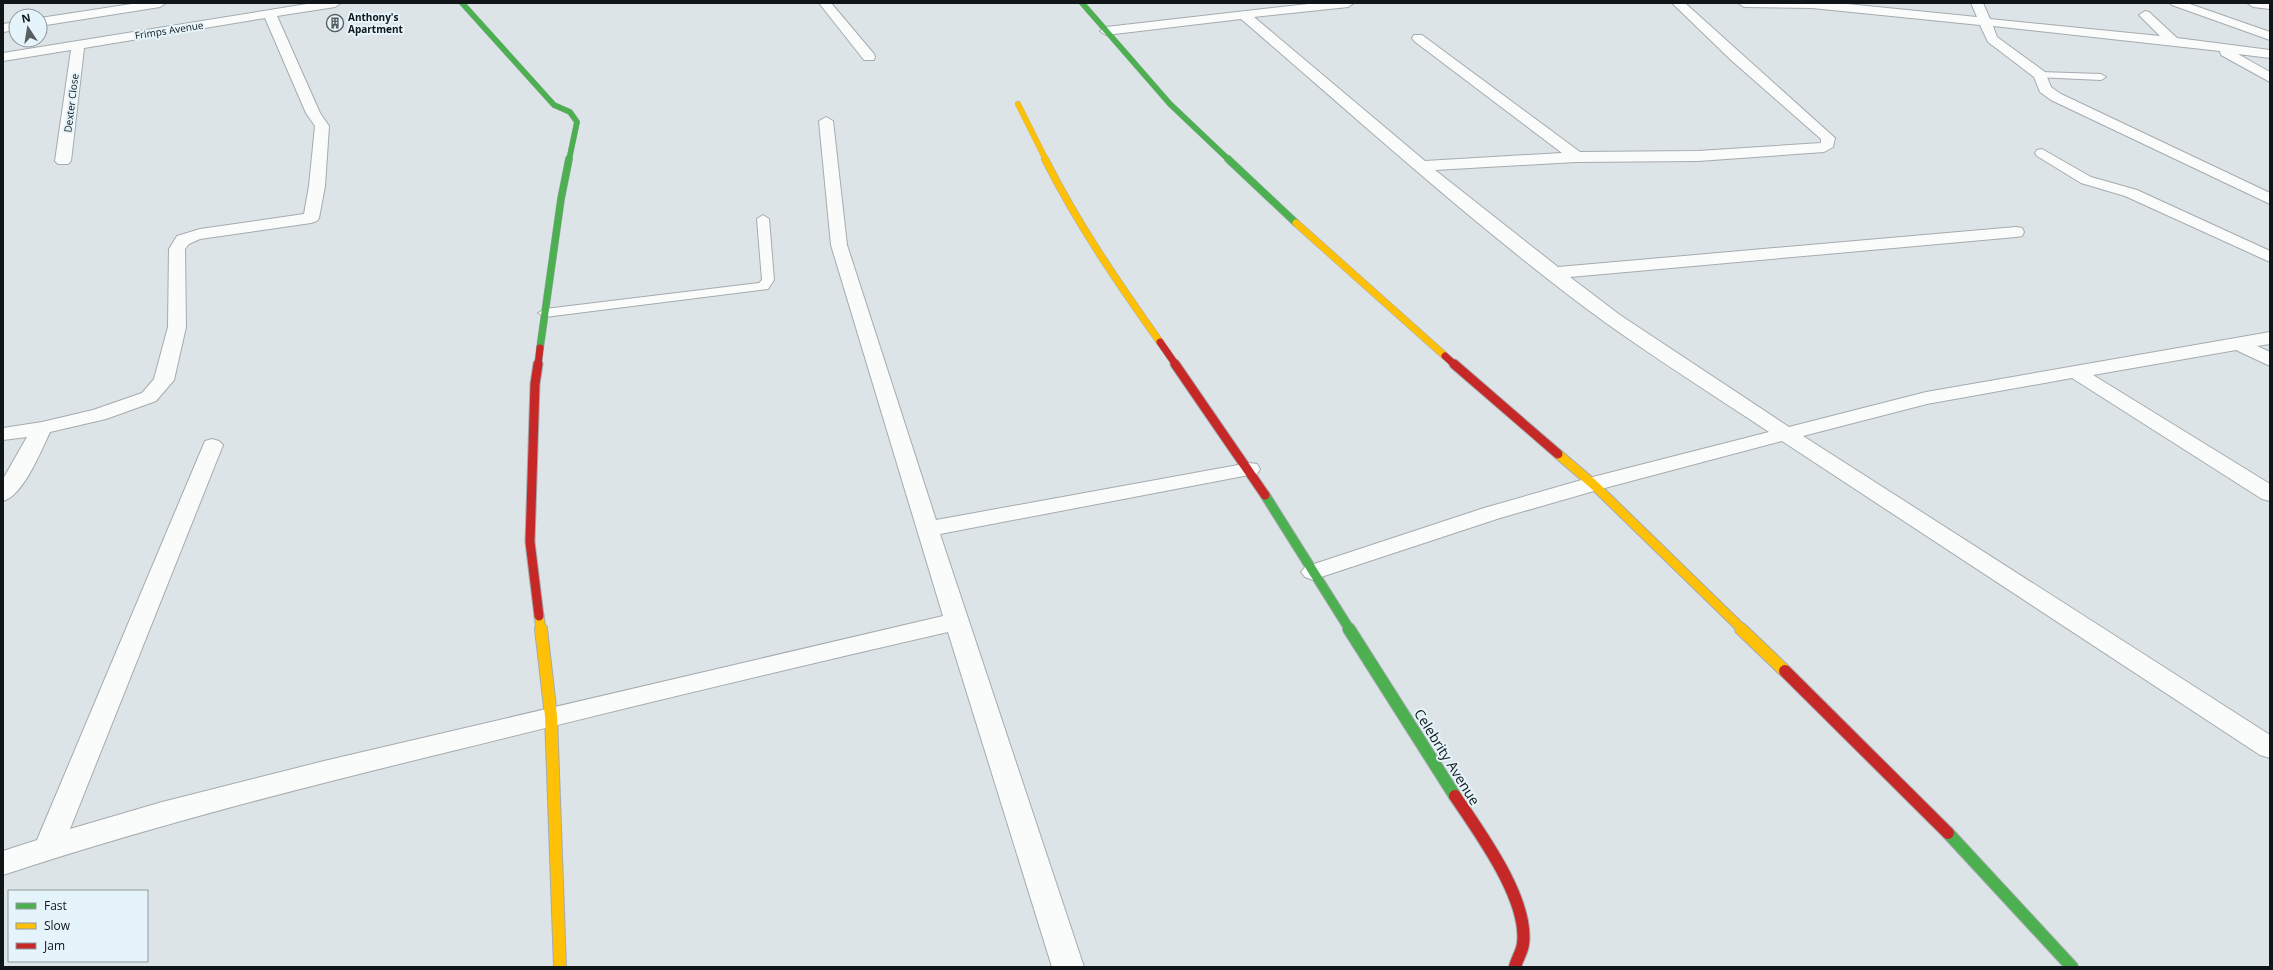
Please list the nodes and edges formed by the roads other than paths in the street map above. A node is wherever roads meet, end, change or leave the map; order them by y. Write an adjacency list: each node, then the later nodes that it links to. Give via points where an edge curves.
1 (160, 3): 17 (street)
2 (335, 3): 13 (street, Frimps Avenue)
3 (462, 3): 43 (street, via 554,105 570,112 577,122 561,199)
4 (825, 3): 28 (street)
5 (1082, 3): 20 (street)
6 (1348, 3): 14 (street)
7 (1678, 3): 35 (street, via 1828,138 1828,144 1813,151 1698,156)
8 (1744, 3): 18 (street, via 1812,4)
9 (1977, 3): 18 (street)
10 (2176, 3): 16 (street)
11 (2253, 3): 12 (street)
12 (2270, 5)
13 (270, 14): 24 (street, Frimps Avenue); 48 (street, via 313,113 322,126 317,186 311,218 200,234 179,242 177,327 164,380 149,397 99,415)
14 (1244, 15): 20 (street); 37 (street)
15 (2145, 15): 23 (street)
16 (2222, 19): 19 (street); 21 (street)
17 (48, 21)
18 (1985, 22): 23 (street); 29 (street, via 1992,39)
19 (2270, 25)
20 (1106, 31): 53 (street, via 1170,104 1270,200)
21 (2270, 36)
22 (1418, 38): 35 (street)
23 (2173, 41): 25 (street)
24 (78, 45): 27 (street, Frimps Avenue); 36 (street, Dexter Close)
25 (2218, 48): 26 (street); 31 (street)
26 (2270, 54)
27 (3, 57)
28 (869, 57)
29 (2040, 75): 30 (lane); 38 (street, via 2046,89 2056,97)
30 (2101, 77)
31 (2270, 78)
32 (1018, 104): 52 (street, Celebrity Avenue, via 1059,187 1115,277)
33 (826, 121): 56 (street, via 839,245)
34 (2042, 153): 41 (street, via 2086,180 2131,193)
35 (1576, 157): 37 (street)
36 (63, 161)
37 (1421, 166): 42 (street)
38 (2270, 199)
39 (763, 219): 43 (lane, via 768,280 763,286)
40 (2016, 232): 42 (street)
41 (2270, 257)
42 (1552, 273): 50 (street, via 1613,319)
43 (545, 313): 59 (street, via 535,384 530,542)
44 (2270, 338): 45 (street)
45 (2239, 344): 46 (street); 47 (street)
46 (2270, 360)
47 (2074, 371): 50 (street, via 1926,398); 55 (street)
48 (42, 428): 49 (street); 54 (street, via 20,471)
49 (3, 434)
50 (1785, 434): 53 (street); 60 (street)
51 (212, 445): 61 (street)
52 (1249, 469): 56 (street); 57 (street, Celebrity Avenue)
53 (1593, 484): 57 (street, via 1492,513); 66 (street, via 1923,806)
54 (3, 494)
55 (2270, 494)
56 (927, 529): 58 (street)
57 (1313, 572): 65 (street, Celebrity Avenue, via 1504,874 1521,918 1523,943)
58 (958, 621): 59 (street); 64 (street)
59 (551, 716): 61 (street, via 257,787); 63 (street)
60 (2270, 748)
61 (48, 848): 62 (street)
62 (3, 863)
63 (560, 967)
64 (1068, 967)
65 (1515, 967)
66 (2072, 967)

